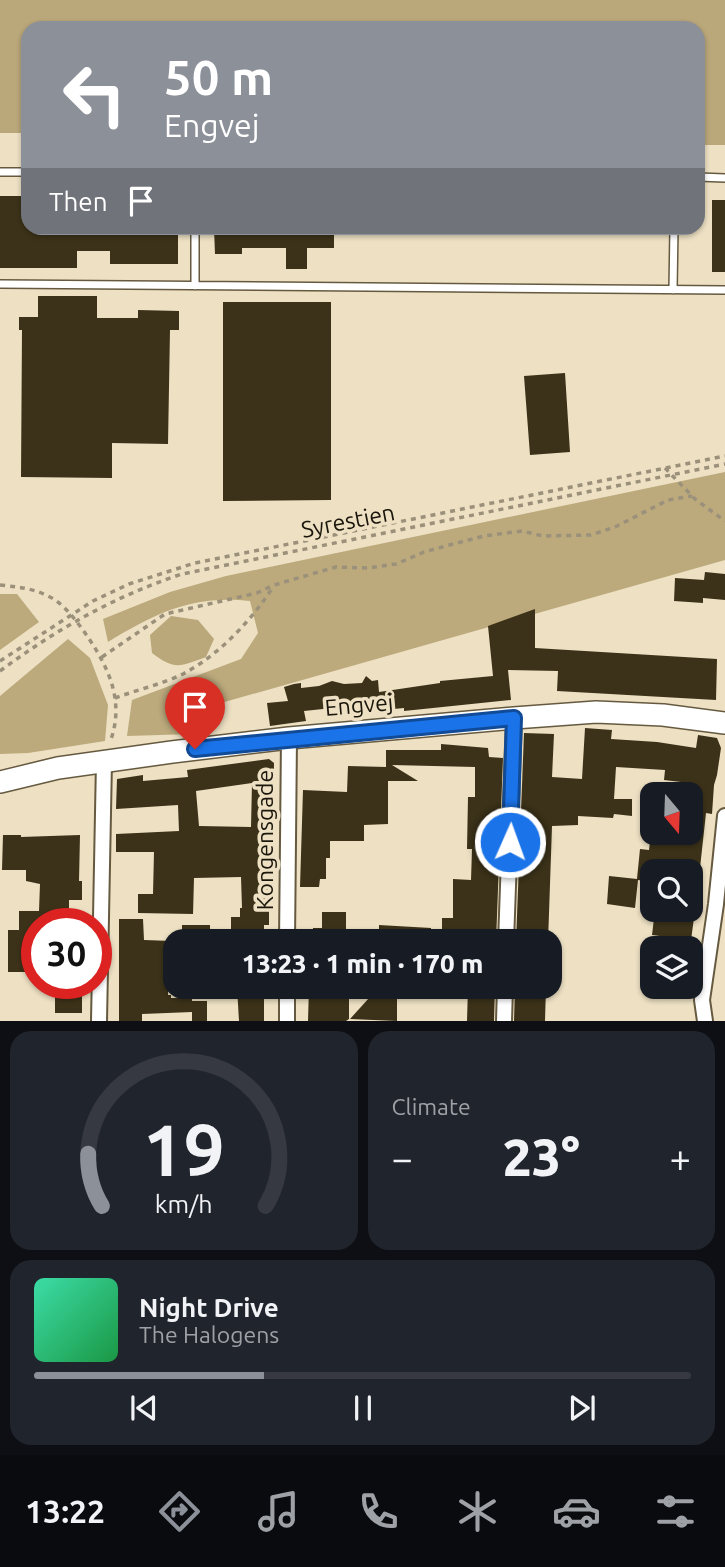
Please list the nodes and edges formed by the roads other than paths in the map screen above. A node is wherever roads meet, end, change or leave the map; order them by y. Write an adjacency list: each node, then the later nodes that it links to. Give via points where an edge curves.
1 (0, 172): 2 (lane)
2 (21, 172)
3 (705, 177): 4 (lane)
4 (725, 178)
5 (195, 235): 8 (lane)
6 (674, 235): 9 (lane)
7 (0, 284): 8 (lane)
8 (195, 286): 9 (lane)
9 (673, 290): 10 (lane)
10 (725, 290)
11 (514, 718): 12 (street, Engvej, via 596,712); 13 (street, Engvej); 18 (street)
12 (725, 723)
13 (289, 738): 14 (street, Engvej); 17 (street, Kongensgade)
14 (104, 761): 15 (street, Engvej); 21 (street)
15 (0, 782)
16 (725, 816): 24 (street, via 702,1000)
17 (287, 929)
18 (506, 929)
19 (287, 999): 22 (street)
20 (505, 999): 23 (street)
21 (99, 1021)
22 (287, 1021)
23 (504, 1021)
24 (705, 1021)

